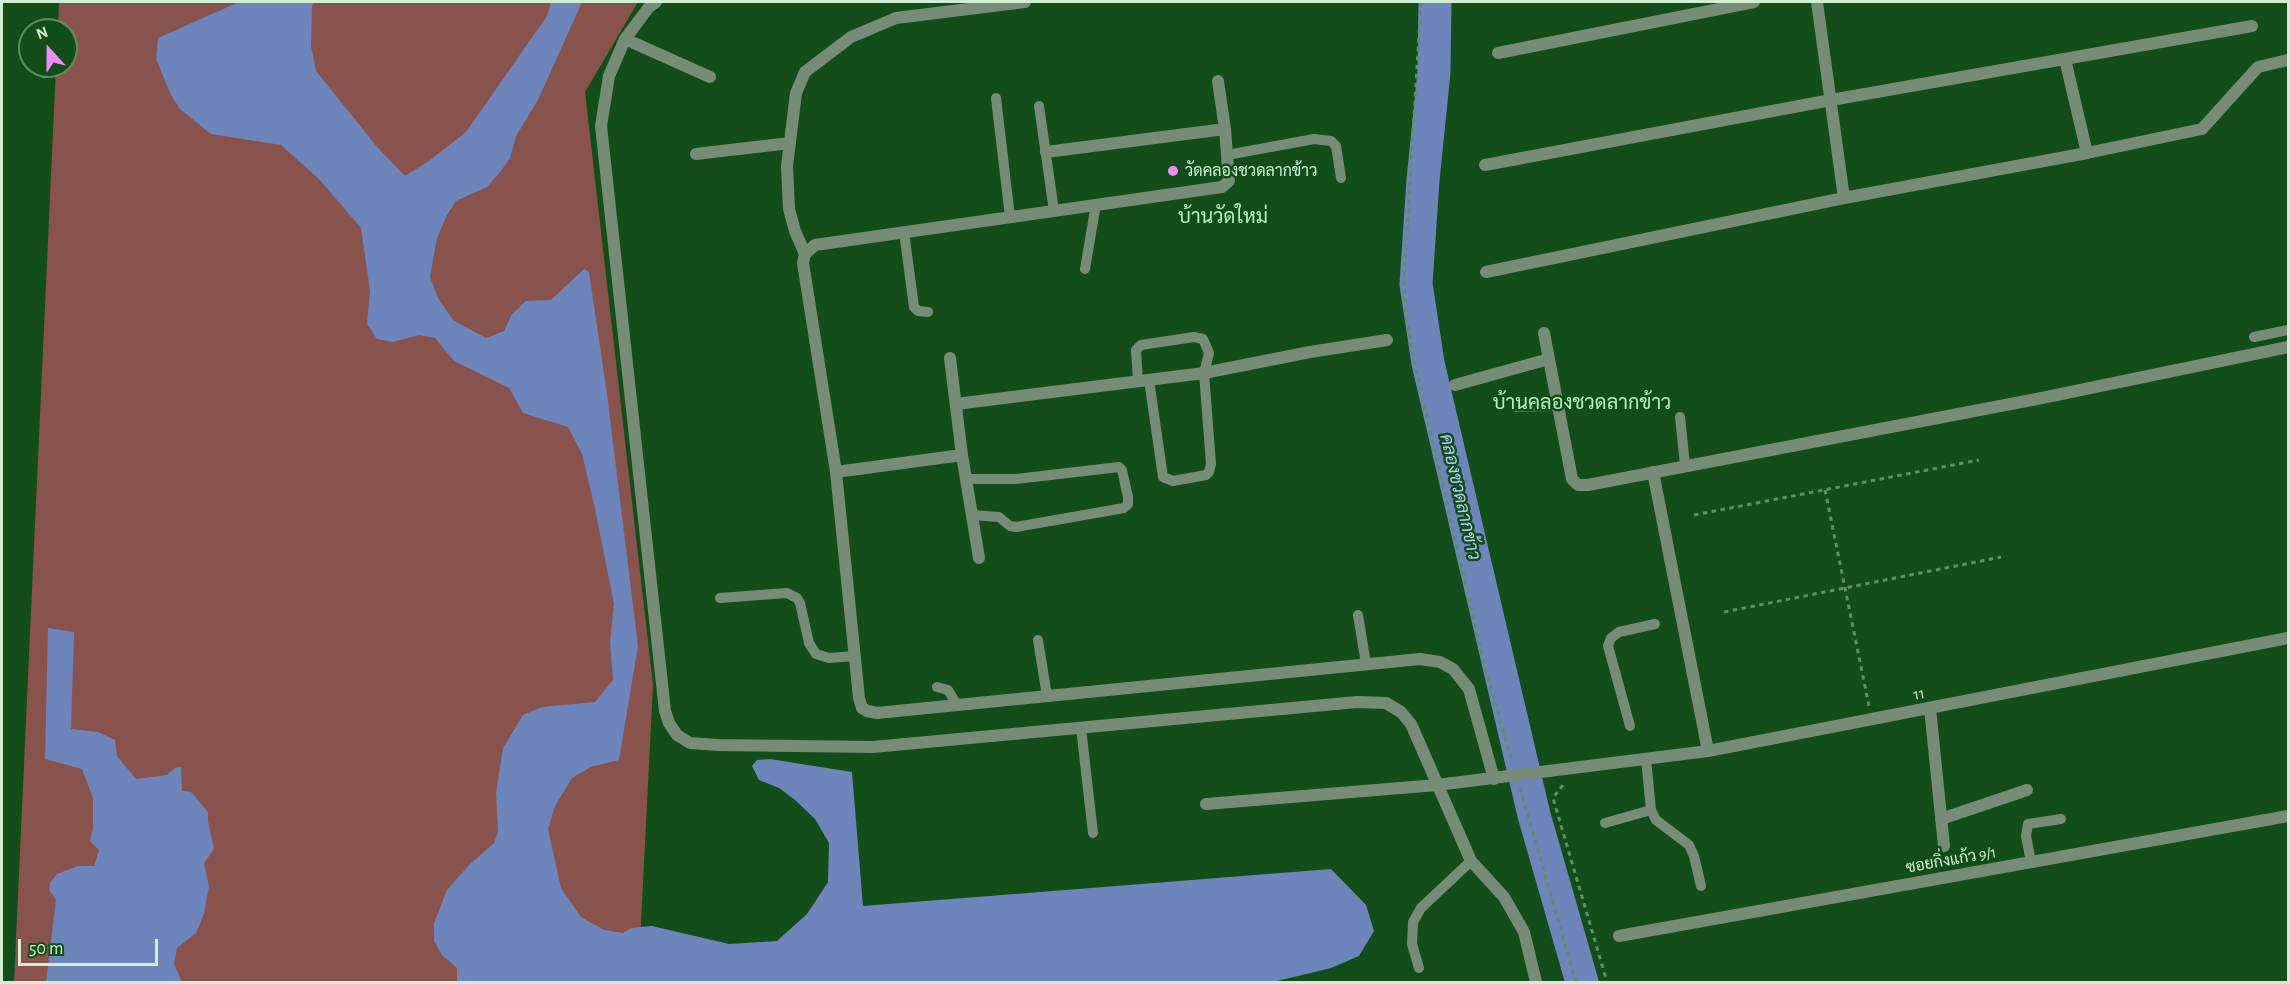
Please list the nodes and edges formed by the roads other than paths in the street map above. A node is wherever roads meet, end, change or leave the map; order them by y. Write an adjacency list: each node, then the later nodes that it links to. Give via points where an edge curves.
1 (656, 2): 6 (street)
2 (1025, 2): 16 (street, via 896,18 851,37 805,72 796,93)
3 (1754, 2): 7 (street)
4 (1817, 2): 13 (street)
5 (2252, 26): 8 (street)
6 (625, 39): 10 (street); 65 (street, via 609,76 602,126 669,723 677,735 690,742 873,747)
7 (1498, 53)
8 (2065, 59): 13 (street); 18 (street)
9 (2289, 60): 18 (street, via 2258,67 2202,129)
10 (710, 77)
11 (1218, 81): 15 (street)
12 (996, 98): 26 (lane)
13 (1831, 100): 21 (street); 23 (street)
14 (1039, 106): 17 (lane)
15 (1225, 129): 17 (street); 20 (street)
16 (790, 143): 19 (street); 28 (street, via 789,208)
17 (1046, 152): 25 (lane)
18 (2087, 153): 23 (street)
19 (696, 154)
20 (1227, 155): 22 (lane, via 1314,139 1331,141 1336,146); 24 (street, via 1229,181 1222,187)
21 (1485, 165)
22 (1341, 178)
23 (1845, 198): 30 (street)
24 (1096, 204): 25 (street); 29 (lane)
25 (1054, 211): 26 (street)
26 (1010, 217): 27 (street)
27 (904, 232): 28 (street, via 815,245); 31 (lane, via 914,307)
28 (805, 254): 48 (street, via 803,263)
29 (1085, 268)
30 (1486, 272)
31 (928, 312)
32 (2289, 330): 34 (lane)
33 (1544, 333): 38 (street)
34 (2254, 337)
35 (1387, 340): 39 (street)
36 (2289, 347): 47 (street)
37 (950, 358): 42 (street)
38 (1549, 359): 41 (street); 43 (street)
39 (1204, 373): 40 (street); 40 (lane, via 1208,346 1194,336 1141,345 1137,350); 40 (lane, via 1209,472 1173,481 1163,477 1161,471)
40 (1143, 381): 42 (street)
41 (1455, 385)
42 (956, 404): 46 (street)
43 (1558, 406): 44 (lane); 49 (street, via 1572,479 1578,485)
44 (1515, 407)
45 (1680, 417): 47 (lane)
46 (962, 455): 48 (street); 50 (street)
47 (1685, 465): 49 (street)
48 (836, 472): 58 (street)
49 (1653, 472): 66 (street)
50 (966, 479): 51 (street); 51 (lane, via 1016,479 1114,467 1122,470 1128,497 1124,508 1016,527 999,517)
51 (972, 515): 52 (street)
52 (980, 558)
53 (720, 598): 58 (lane, via 787,594 797,598 809,643 816,654 829,658)
54 (1358, 615): 59 (lane)
55 (1655, 624): 64 (lane, via 1619,632 1608,646)
56 (2289, 638): 63 (street, 11)
57 (1038, 640): 61 (lane)
58 (855, 656): 62 (street, via 859,698 867,711)
59 (1366, 664): 61 (street); 68 (street, via 1420,659 1454,669 1469,688)
60 (937, 687): 62 (lane, via 948,690)
61 (1047, 696): 62 (street)
62 (957, 705)
63 (1930, 708): 66 (street, 11); 74 (street)
64 (1630, 726)
65 (1081, 728): 69 (street, via 1357,702 1386,703 1411,724); 77 (lane)
66 (1708, 751): 67 (street, 11)
67 (1646, 759): 68 (street, 11); 72 (lane)
68 (1494, 778): 69 (street, 11)
69 (1437, 785): 71 (street, 11); 79 (street)
70 (2027, 790): 74 (street)
71 (1206, 804)
72 (1651, 810): 76 (lane); 81 (lane, via 1656,820 1689,845)
73 (2289, 816): 80 (street, ซอยกิ่งแก้ว 9/1)
74 (1941, 819): 78 (street)
75 (2061, 819): 80 (lane, via 2028,824)
76 (1605, 823)
77 (1094, 833)
78 (1944, 846)
79 (1471, 861): 83 (lane, via 1420,908 1413,922 1412,944); 84 (street, via 1504,897 1524,932)
80 (2031, 862): 82 (street, ซอยกิ่งแก้ว 9/1)
81 (1701, 886)
82 (1619, 936)
83 (1419, 968)
84 (1536, 982)

